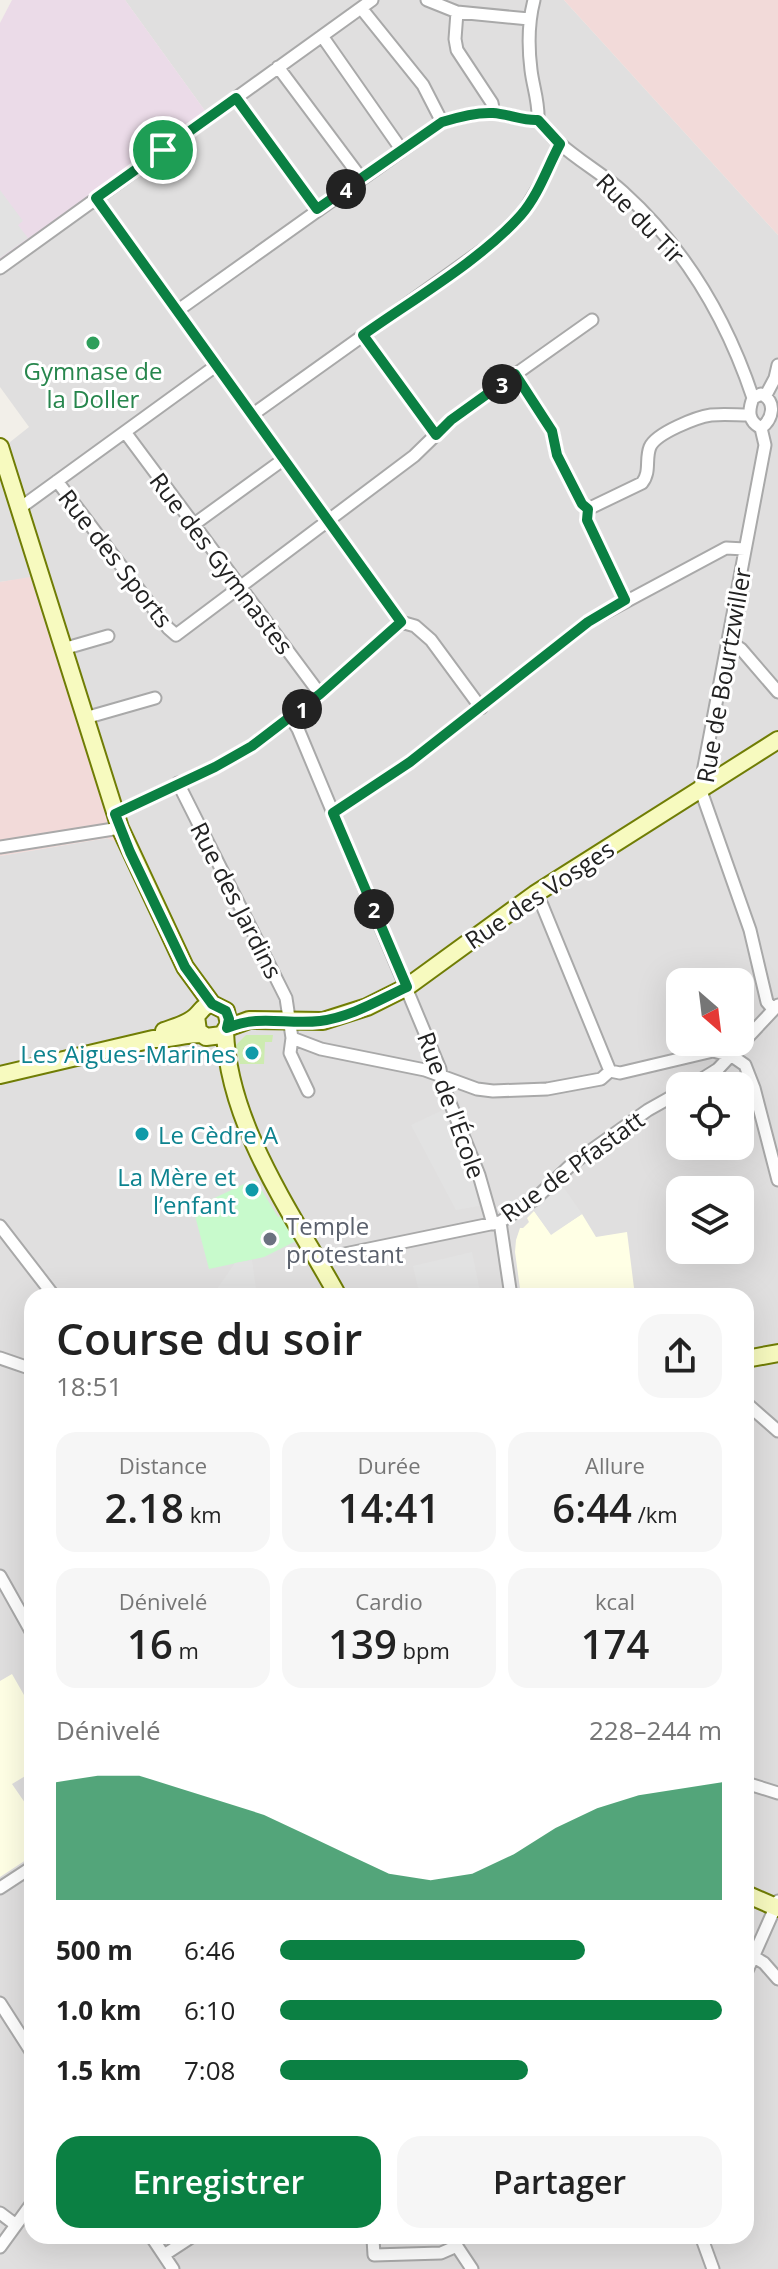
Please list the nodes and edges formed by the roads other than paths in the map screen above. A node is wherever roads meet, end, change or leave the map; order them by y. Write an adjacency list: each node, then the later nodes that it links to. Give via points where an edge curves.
1 (372, 0): 4 (street)
2 (427, 0): 5 (street)
3 (534, 0): 6 (street)
4 (361, 8): 7 (street); 12 (street, via 423,85)
5 (457, 12): 6 (street); 10 (street, via 457,50)
6 (529, 19): 11 (street)
7 (322, 36): 8 (street); 14 (street)
8 (278, 67): 9 (street); 15 (street)
9 (236, 98): 16 (street); 17 (street)
10 (494, 113): 11 (street); 12 (street)
11 (538, 120): 13 (street, Rue du Tir)
12 (442, 122): 14 (street)
13 (560, 144): 21 (street, via 523,213 494,242); 26 (street, Rue du Tir, via 622,191 687,263 730,336)
14 (401, 149): 15 (street)
15 (361, 178): 17 (street)
16 (96, 198): 18 (street); 19 (street)
17 (317, 209): 19 (street)
18 (0, 268)
19 (177, 311): 22 (street)
20 (592, 320): 24 (street)
21 (363, 335): 27 (street); 31 (street)
22 (217, 365): 27 (street); 30 (street)
23 (778, 365): 25 (street)
24 (515, 374): 31 (street); 36 (street, via 552,431 557,455)
25 (766, 395): 26 (street); 29 (street, via 771,413)
26 (753, 398): 28 (street)
27 (252, 415): 33 (street)
28 (749, 415): 29 (street); 36 (street, via 710,415 674,429 650,447 642,483)
29 (761, 428): 39 (street, Rue de Bourtzwiller, via 765,445)
30 (125, 432): 34 (street); 38 (street, Rue des Gymnastes)
31 (436, 435): 37 (street)
32 (0, 447): 35 (main road)
33 (284, 459): 37 (street); 38 (street)
34 (57, 481): 35 (street); 40 (street, Rue des Sports, via 176,635)
35 (20, 508): 45 (main road)
36 (588, 509): 41 (street, via 587,520)
37 (329, 522): 40 (street); 42 (street)
38 (193, 525): 40 (street, Rue des Gymnastes)
39 (745, 549): 41 (street, via 726,548); 44 (street, Rue de Bourtzwiller)
40 (239, 588): 47 (street, Rue des Gymnastes)
41 (625, 600): 49 (street, via 588,622)
42 (401, 622): 47 (street); 49 (street, via 431,640)
43 (108, 636): 45 (street)
44 (729, 641): 46 (street); 54 (street, Rue de Bourtzwiller)
45 (63, 649): 50 (main road)
46 (778, 692)
47 (320, 694): 51 (street)
48 (155, 698): 50 (street)
49 (481, 708): 55 (street)
50 (85, 718): 56 (main road)
51 (291, 718): 53 (street, via 252,746); 55 (street, Rue de l'École)
52 (778, 740): 54 (main road, Rue des Vosges)
53 (178, 783): 56 (street); 62 (street, Rue des Jardins, via 286,998)
54 (700, 788): 58 (main road, Rue des Vosges); 60 (street, Rue de Bourtzwiller, via 750,930 767,1002)
55 (333, 813): 59 (street, Rue de l'École)
56 (118, 821): 57 (street); 61 (main road)
57 (0, 847)
58 (535, 894): 59 (main road, Rue des Vosges); 71 (street)
59 (407, 987): 62 (main road, Rue des Vosges, via 323,1021); 74 (street, Rue de l'École)
60 (775, 1007): 64 (street)
61 (207, 1010): 62 (main road, Rue des Vosges, via 277,1012); 63 (main road, via 229,1019); 65 (main road, via 196,1026); 67 (main road, Rue des Vosges)
62 (291, 1020): 63 (main road, Rue des Vosges, via 249,1020); 66 (street, Rue des Jardins)
63 (226, 1030): 65 (main road, Rue des Vosges, via 217,1037); 70 (main road)
64 (754, 1031)
65 (204, 1036): 67 (main road, Rue des Vosges); 70 (main road)
66 (292, 1038): 74 (street); 75 (street, Rue des Jardins, via 290,1053)
67 (153, 1039): 73 (main road, Rue des Vosges)
68 (692, 1056): 71 (street)
69 (732, 1056): 72 (street); 77 (street, via 745,1065 754,1088)
70 (228, 1063): 80 (main road, via 263,1164)
71 (610, 1071): 74 (street, via 601,1079 547,1089 493,1091)
72 (714, 1072)
73 (0, 1075)
74 (440, 1075): 78 (street, Rue de l'École)
75 (308, 1091)
76 (666, 1100): 78 (street, Rue de Pfastatt)
77 (778, 1180)
78 (496, 1223): 80 (street, Rue de Pfastatt, via 335,1256); 83 (street, Rue de l'École)
79 (0, 1226): 81 (street)
80 (320, 1264): 82 (main road)
81 (48, 1288)
82 (334, 1288)
83 (509, 1288)
84 (778, 1353): 86 (main road)
85 (0, 1358): 87 (street)
86 (754, 1358)
87 (24, 1366)
88 (754, 1410): 89 (street)
89 (778, 1431)
90 (0, 1576): 91 (street)
91 (24, 1619)
92 (754, 1786): 93 (street)
93 (778, 1793)
94 (24, 1872): 95 (street)
95 (0, 1888)
96 (754, 1897): 97 (main road)
97 (777, 1906): 98 (street)
98 (754, 1957): 99 (street)
99 (778, 1979)
100 (0, 2003): 101 (street)
101 (24, 2040)
102 (0, 2213): 104 (street)
103 (24, 2214): 104 (street)
104 (16, 2225): 111 (street)
105 (156, 2244): 112 (street)
106 (181, 2244): 112 (street)
107 (373, 2244): 108 (street, via 374,2255 441,2253)
108 (450, 2244)
109 (455, 2244): 114 (street)
110 (704, 2244): 115 (street)
111 (0, 2247)
112 (164, 2255): 113 (street)
113 (173, 2269)
114 (472, 2269)
115 (713, 2269)

